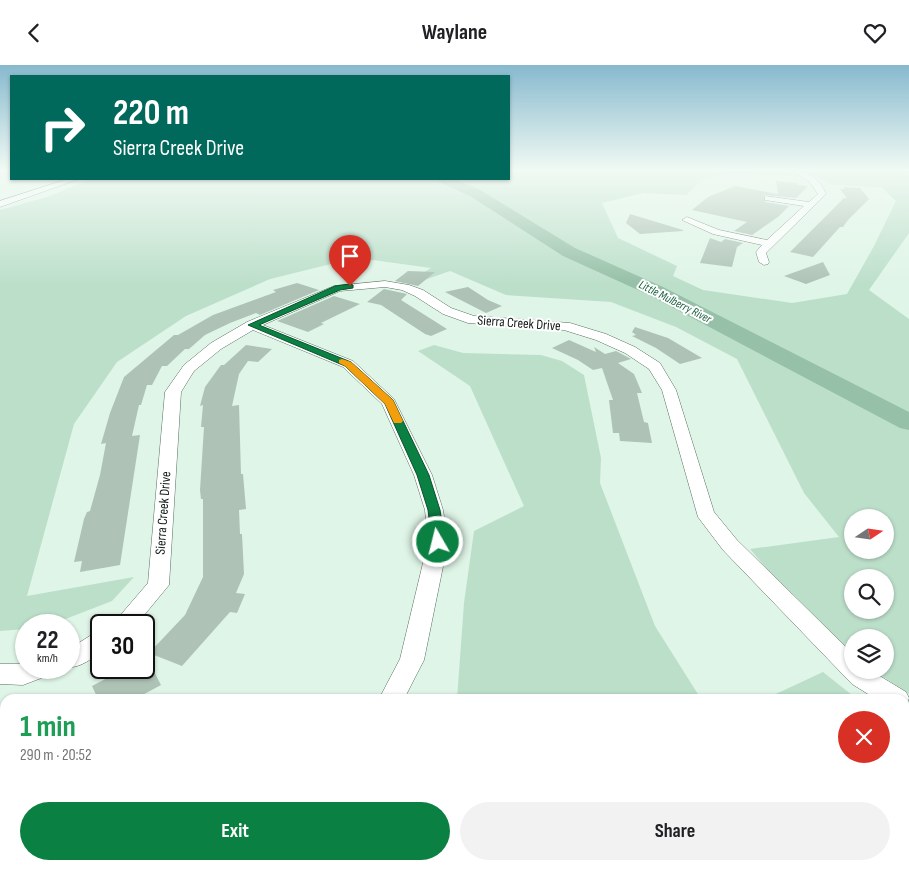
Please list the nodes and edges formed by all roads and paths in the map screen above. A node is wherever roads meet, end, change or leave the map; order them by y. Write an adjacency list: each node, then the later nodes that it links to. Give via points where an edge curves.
1 (808, 209): 3 (street)
2 (687, 220): 3 (street, via 716,232)
3 (770, 244): 4 (street, via 761,252)
4 (764, 262)
5 (252, 325): 6 (street, Sierra Creek Drive, via 216,346 189,368 173,393 158,585); 7 (street, Sierra Creek Drive, via 338,288 385,284 405,287 447,311 472,320 565,326 630,350 655,366 669,389 705,513 730,545); 11 (street, via 348,364 389,403 423,475 434,510 438,542 412,660)
6 (133, 614)
7 (844, 660)
8 (0, 674): 9 (street)
9 (15, 675)
10 (864, 679): 12 (street, Sierra Creek Drive)
11 (394, 694)
12 (889, 694)

